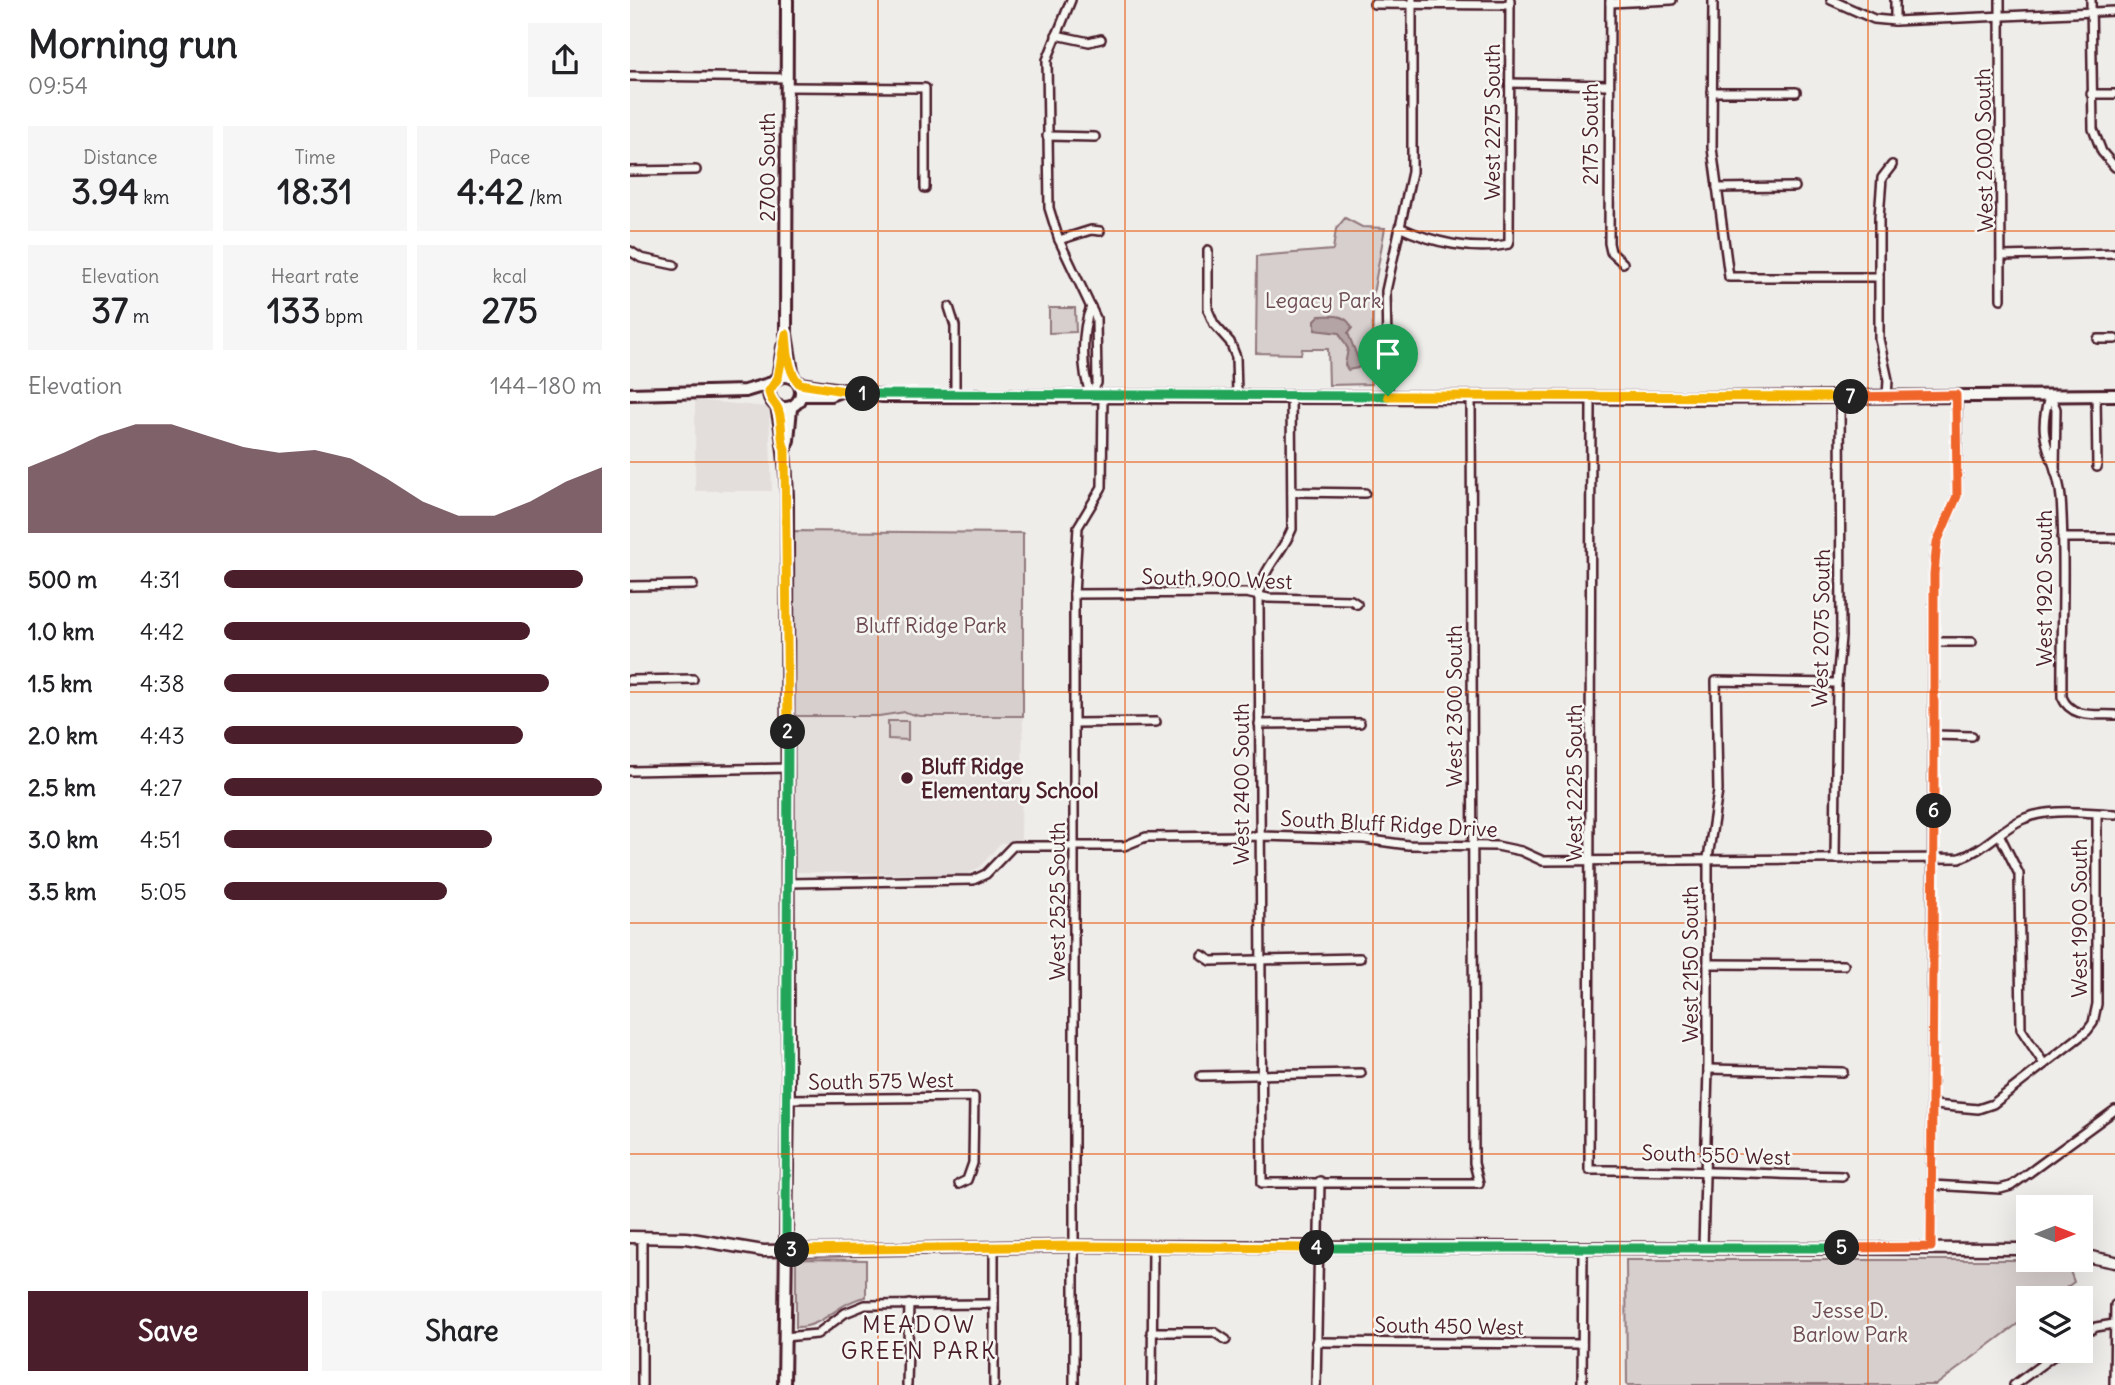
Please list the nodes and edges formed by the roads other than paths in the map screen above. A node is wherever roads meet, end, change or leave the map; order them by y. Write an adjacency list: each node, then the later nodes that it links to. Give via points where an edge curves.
1 (787, 0): 20 (main road, 2700 South)
2 (1071, 0): 17 (street)
3 (1672, 0): 9 (street)
4 (1713, 0): 23 (street)
5 (1830, 0): 16 (street, via 1874,19)
6 (1895, 0): 16 (street)
7 (2000, 0): 15 (street, West 2000 South)
8 (2091, 0): 13 (street)
9 (1610, 1): 22 (street, 2175 South)
10 (1510, 2): 11 (street); 21 (street, West 2275 South)
11 (1412, 3): 12 (street); 36 (street, via 1412,172)
12 (1374, 4)
13 (2091, 10): 14 (street); 15 (street); 25 (street)
14 (2115, 10)
15 (2000, 15): 16 (street); 42 (street, West 2000 South)
16 (1895, 21)
17 (1056, 35): 18 (street, via 1089,42); 27 (street, via 1047,60)
18 (1101, 39)
19 (630, 76): 20 (street)
20 (787, 83): 34 (street, via 925,88); 48 (main road, 2700 South)
21 (1510, 83): 22 (street); 36 (street, West 2275 South, via 1509,244 1479,247 1422,238)
22 (1607, 85): 43 (street, 2175 South, via 1609,243 1611,252)
23 (1712, 92): 24 (street); 35 (street)
24 (1796, 92)
25 (2091, 94): 26 (street); 30 (street, via 2093,129 2102,152)
26 (2115, 94)
27 (1046, 136): 28 (street); 38 (street, via 1049,208)
28 (1095, 136)
29 (1892, 165): 45 (street, via 1882,178)
30 (2115, 167)
31 (630, 170): 32 (street)
32 (696, 170)
33 (1795, 187): 35 (street)
34 (925, 188)
35 (1717, 188): 45 (street, via 1729,277)
36 (1399, 227): 64 (street, via 1386,291)
37 (1100, 231): 38 (street)
38 (1059, 240): 58 (street, via 1096,318 1097,382)
39 (1208, 250): 55 (street, via 1208,310 1236,357)
40 (630, 251): 44 (street)
41 (2115, 253): 42 (street)
42 (2003, 256): 46 (street, West 2000 South)
43 (1623, 263)
44 (674, 265)
45 (1879, 277): 68 (street, via 1879,339)
46 (2001, 299)
47 (949, 307): 57 (street, via 955,326)
48 (786, 334): 51 (main road); 52 (main road)
49 (2098, 339): 50 (street)
50 (2115, 339)
51 (775, 380): 52 (main road); 53 (main road); 69 (main road)
52 (798, 386): 57 (main road, via 883,396); 70 (main road)
53 (745, 391): 54 (main road); 69 (main road)
54 (630, 394)
55 (1237, 394): 59 (main road); 60 (main road)
56 (2050, 394): 61 (main road); 62 (main road); 73 (street, West 1920 South, via 2056,409); 73 (street, West 1920 South, via 2044,411 2044,442)
57 (955, 395): 58 (main road)
58 (1091, 395): 59 (main road)
59 (1103, 395): 80 (street, West 2525 South, via 1102,487 1078,527)
60 (1291, 395): 64 (main road); 74 (street, West 2400 South)
61 (1956, 395): 68 (main road); 83 (street, via 1957,496 1935,553)
62 (2096, 395): 63 (main road); 72 (street)
63 (2115, 395)
64 (1388, 396): 65 (main road)
65 (1471, 397): 66 (main road); 102 (street, West 2300 South)
66 (1591, 397): 67 (main road); 106 (street, West 2225 South)
67 (1840, 397): 68 (main road); 87 (street, West 2075 South, via 1841,637)
68 (1887, 397)
69 (774, 403): 70 (main road); 71 (main road)
70 (791, 408): 71 (main road)
71 (785, 449): 95 (main road)
72 (2096, 467)
73 (2055, 471): 76 (street, West 1920 South)
74 (1292, 492): 75 (street); 81 (street, West 2400 South, via 1292,529 1262,577)
75 (1365, 493)
76 (2062, 538): 77 (street); 88 (street, West 1920 South, via 2062,697 2066,705 2085,715)
77 (2115, 538)
78 (693, 585): 79 (street)
79 (630, 586)
80 (1074, 594): 81 (street, South 900 West, via 1246,593); 90 (street, West 2525 South)
81 (1259, 597): 82 (street, South 900 West, via 1351,600); 92 (street, West 2400 South)
82 (1357, 604)
83 (1934, 642): 84 (street); 93 (street)
84 (1972, 642)
85 (693, 679): 86 (street)
86 (630, 680)
87 (1837, 683): 103 (street, West 2150 South, via 1716,681 1718,791); 105 (street, West 2075 South)
88 (2115, 715)
89 (1156, 722): 90 (street)
90 (1075, 723): 101 (street, West 2525 South)
91 (1360, 723): 92 (street)
92 (1258, 724): 99 (street, West 2400 South)
93 (1934, 736): 94 (street); 104 (street)
94 (1972, 736)
95 (788, 768): 96 (street); 107 (main road)
96 (630, 771)
97 (2097, 814): 98 (street, South Bluff Ridge Drive); 100 (street, South Bluff Ridge Drive, via 2034,815); 113 (street, West 1900 South, via 2097,1004 2093,1023)
98 (2115, 814)
99 (1259, 836): 101 (street, South Bluff Ridge Drive, via 1146,837 1124,846); 102 (street, South Bluff Ridge Drive); 109 (street, West 2400 South)
100 (2000, 836): 104 (street, South Bluff Ridge Drive, via 1960,858); 113 (street, via 2019,874 2021,1030)
101 (1074, 846): 107 (street, South Bluff Ridge Drive, via 1013,846 986,874 973,880); 130 (street, West 2525 South)
102 (1471, 846): 106 (street, South Bluff Ridge Drive, via 1508,847 1543,861); 125 (street, West 2300 South, via 1475,1163 1479,1183)
103 (1708, 858): 105 (street, South Bluff Ridge Drive); 106 (street, South Bluff Ridge Drive); 111 (street, West 2150 South)
104 (1934, 858): 105 (street, South Bluff Ridge Drive); 120 (street)
105 (1835, 859)
106 (1592, 860): 122 (street, West 2225 South)
107 (787, 883): 119 (main road)
108 (1202, 955): 109 (street, via 1211,961)
109 (1260, 958): 110 (street); 117 (street, West 2400 South)
110 (1360, 958)
111 (1708, 964): 112 (street); 114 (street, West 2150 South)
112 (1844, 965)
113 (2044, 1064): 120 (street, via 1987,1107)
114 (1708, 1069): 115 (street); 123 (street, West 2150 South)
115 (1843, 1072)
116 (1361, 1073): 117 (street)
117 (1261, 1075): 118 (street); 125 (street, West 2400 South, via 1262,1183)
118 (1201, 1076)
119 (788, 1099): 126 (street, South 575 West, via 974,1097 973,1163 967,1180); 138 (main road)
120 (1934, 1105): 127 (street)
121 (2115, 1110): 127 (street, via 2011,1186)
122 (1589, 1170): 123 (street, South 550 West)
123 (1706, 1173): 124 (street, South 550 West); 135 (street, West 2150 South)
124 (1842, 1176)
125 (1320, 1181): 134 (street)
126 (959, 1184)
127 (1932, 1185): 133 (street)
128 (630, 1237): 129 (street)
129 (642, 1237): 138 (street); 153 (street)
130 (1075, 1246): 131 (street); 132 (street); 157 (street, West 2525 South)
131 (1153, 1246): 134 (street); 146 (street)
132 (994, 1247): 138 (street); 142 (street)
133 (1931, 1247): 135 (street); 136 (street)
134 (1319, 1248): 137 (street); 149 (street)
135 (1703, 1248): 137 (street)
136 (2016, 1249)
137 (1583, 1250): 150 (street)
138 (786, 1251): 147 (main road)
139 (2093, 1257): 140 (street)
140 (2115, 1262)
141 (909, 1304): 142 (street); 147 (street, via 855,1307 817,1334); 155 (street)
142 (994, 1304): 156 (street)
143 (2115, 1305): 144 (street)
144 (2114, 1324): 145 (street); 152 (street)
145 (2093, 1329)
146 (1150, 1332): 148 (street, via 1213,1332); 158 (street)
147 (784, 1337): 154 (main road)
148 (1226, 1340)
149 (1316, 1342): 150 (street, South 450 West); 159 (street)
150 (1582, 1344): 160 (street)
151 (2044, 1363): 161 (street)
152 (2114, 1380)
153 (642, 1385)
154 (784, 1385)
155 (907, 1385)
156 (994, 1385)
157 (1074, 1385)
158 (1152, 1385)
159 (1316, 1385)
160 (1582, 1385)
161 (2014, 1385)

